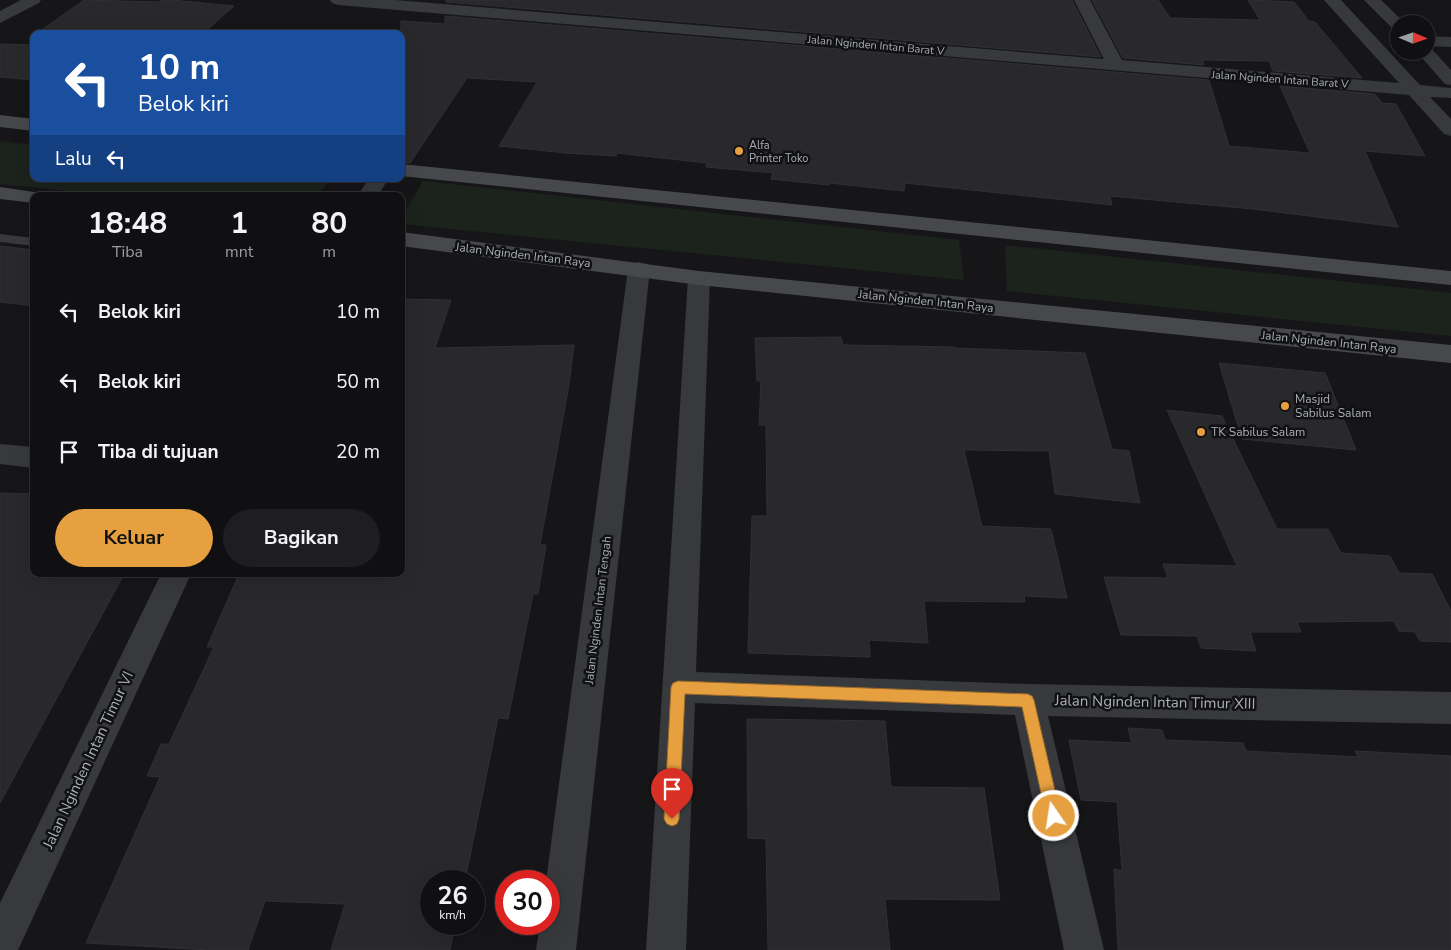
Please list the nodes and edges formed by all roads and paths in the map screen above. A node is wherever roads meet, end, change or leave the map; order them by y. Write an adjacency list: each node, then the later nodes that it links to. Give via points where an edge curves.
1 (33, 0): 7 (street)
2 (338, 0): 11 (street, Jalan Nginden Intan Barat V)
3 (1082, 0): 11 (street)
4 (1332, 0): 13 (street)
5 (1372, 0): 6 (street)
6 (1390, 17)
7 (0, 18)
8 (1435, 41): 9 (street)
9 (1451, 42)
10 (1432, 60): 12 (street)
11 (1116, 66): 13 (street, Jalan Nginden Intan Barat V)
12 (1451, 80)
13 (1414, 89): 14 (street, Jalan Nginden Intan Barat V); 17 (street)
14 (1451, 92)
15 (0, 121): 16 (street)
16 (30, 125)
17 (1451, 130)
18 (405, 170): 26 (street)
19 (0, 193): 20 (street)
20 (30, 197)
21 (0, 238): 23 (lane)
22 (405, 240): 24 (street, Jalan Nginden Intan Raya)
23 (30, 242)
24 (639, 269): 25 (street, Jalan Nginden Intan Raya); 35 (street, Jalan Nginden Intan Tengah)
25 (699, 278): 27 (street, Jalan Nginden Intan Raya); 31 (street)
26 (1451, 278)
27 (1451, 354)
28 (0, 454): 29 (street)
29 (30, 458)
30 (175, 577): 34 (street, Jalan Nginden Intan Timur VI)
31 (678, 687): 32 (street, Jalan Nginden Intan Timur XIII); 36 (street)
32 (1028, 700): 33 (street, Jalan Nginden Intan Timur XIII); 37 (street)
33 (1451, 708)
34 (0, 945)
35 (556, 950)
36 (666, 950)
37 (1084, 950)

